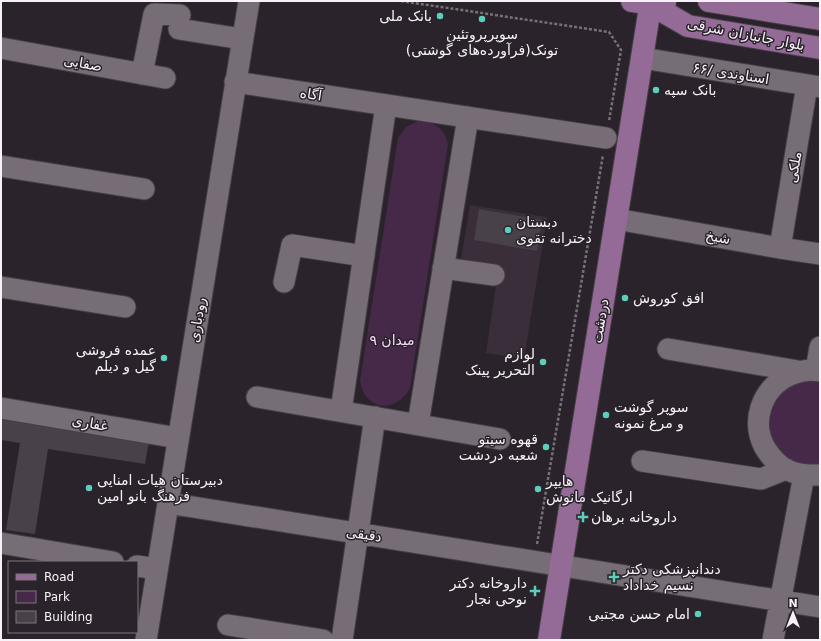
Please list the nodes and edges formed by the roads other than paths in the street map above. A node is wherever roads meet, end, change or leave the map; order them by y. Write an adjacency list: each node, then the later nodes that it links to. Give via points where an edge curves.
1 (249, 1): 7 (street, رودباری)
2 (672, 1): 4 (main road)
3 (709, 1): 5 (main road, بلوار جانبازان شرقی)
4 (644, 2): 9 (main road, بلوار جانبازان شرقی, via 688,26); 10 (main road, دردشت)
5 (762, 6): 6 (main road, بلوار جانبازان شرقی)
6 (820, 20)
7 (242, 39): 11 (street, via 154,14); 13 (street, رودباری)
8 (1, 48): 11 (street, صفایی)
9 (820, 48)
10 (642, 58): 14 (street, اسناوندی /۶۶); 20 (main road, دردشت)
11 (142, 74): 12 (street, صفایی)
12 (165, 78)
13 (235, 82): 15 (street, آگاه); 37 (street, رودباری)
14 (814, 86): 21 (street, ملکی)
15 (386, 105): 16 (street); 23 (street)
16 (468, 117): 17 (street); 24 (street)
17 (606, 138)
18 (1, 166): 19 (street)
19 (144, 189)
20 (616, 219): 21 (street, شیخ); 45 (main road, دردشت)
21 (780, 248): 22 (street, شیخ)
22 (820, 254)
23 (364, 256): 26 (street, via 292,245); 34 (street)
24 (443, 268): 25 (street); 36 (street)
25 (494, 275)
26 (284, 282)
27 (1, 287): 28 (street)
28 (125, 307)
29 (820, 347): 31 (street)
30 (668, 349): 31 (street)
31 (811, 371): 40 (street, via 782,379 768,391 760,407 758,425 762,443 772,458)
32 (257, 397): 34 (street)
33 (1, 408): 37 (street, غفاری)
34 (341, 411): 35 (street)
35 (375, 417): 36 (street); 42 (street)
36 (418, 424): 38 (street)
37 (178, 438): 41 (street, رودباری)
38 (500, 438)
39 (642, 460): 40 (street, via 761,479)
40 (803, 473): 48 (street)
41 (168, 503): 42 (street, دقیقی); 47 (street, رودباری)
42 (358, 533): 45 (street, دقیقی); 53 (street)
43 (1, 544): 44 (street)
44 (107, 561)
45 (561, 565): 48 (street, دقیقی); 54 (main road, دردشت)
46 (138, 566): 47 (street)
47 (157, 569): 52 (street, رودباری)
48 (780, 600): 49 (street, دقیقی); 55 (street)
49 (820, 606)
50 (228, 625): 51 (street)
51 (311, 639)
52 (146, 640)
53 (342, 640)
54 (549, 640)
55 (773, 640)

